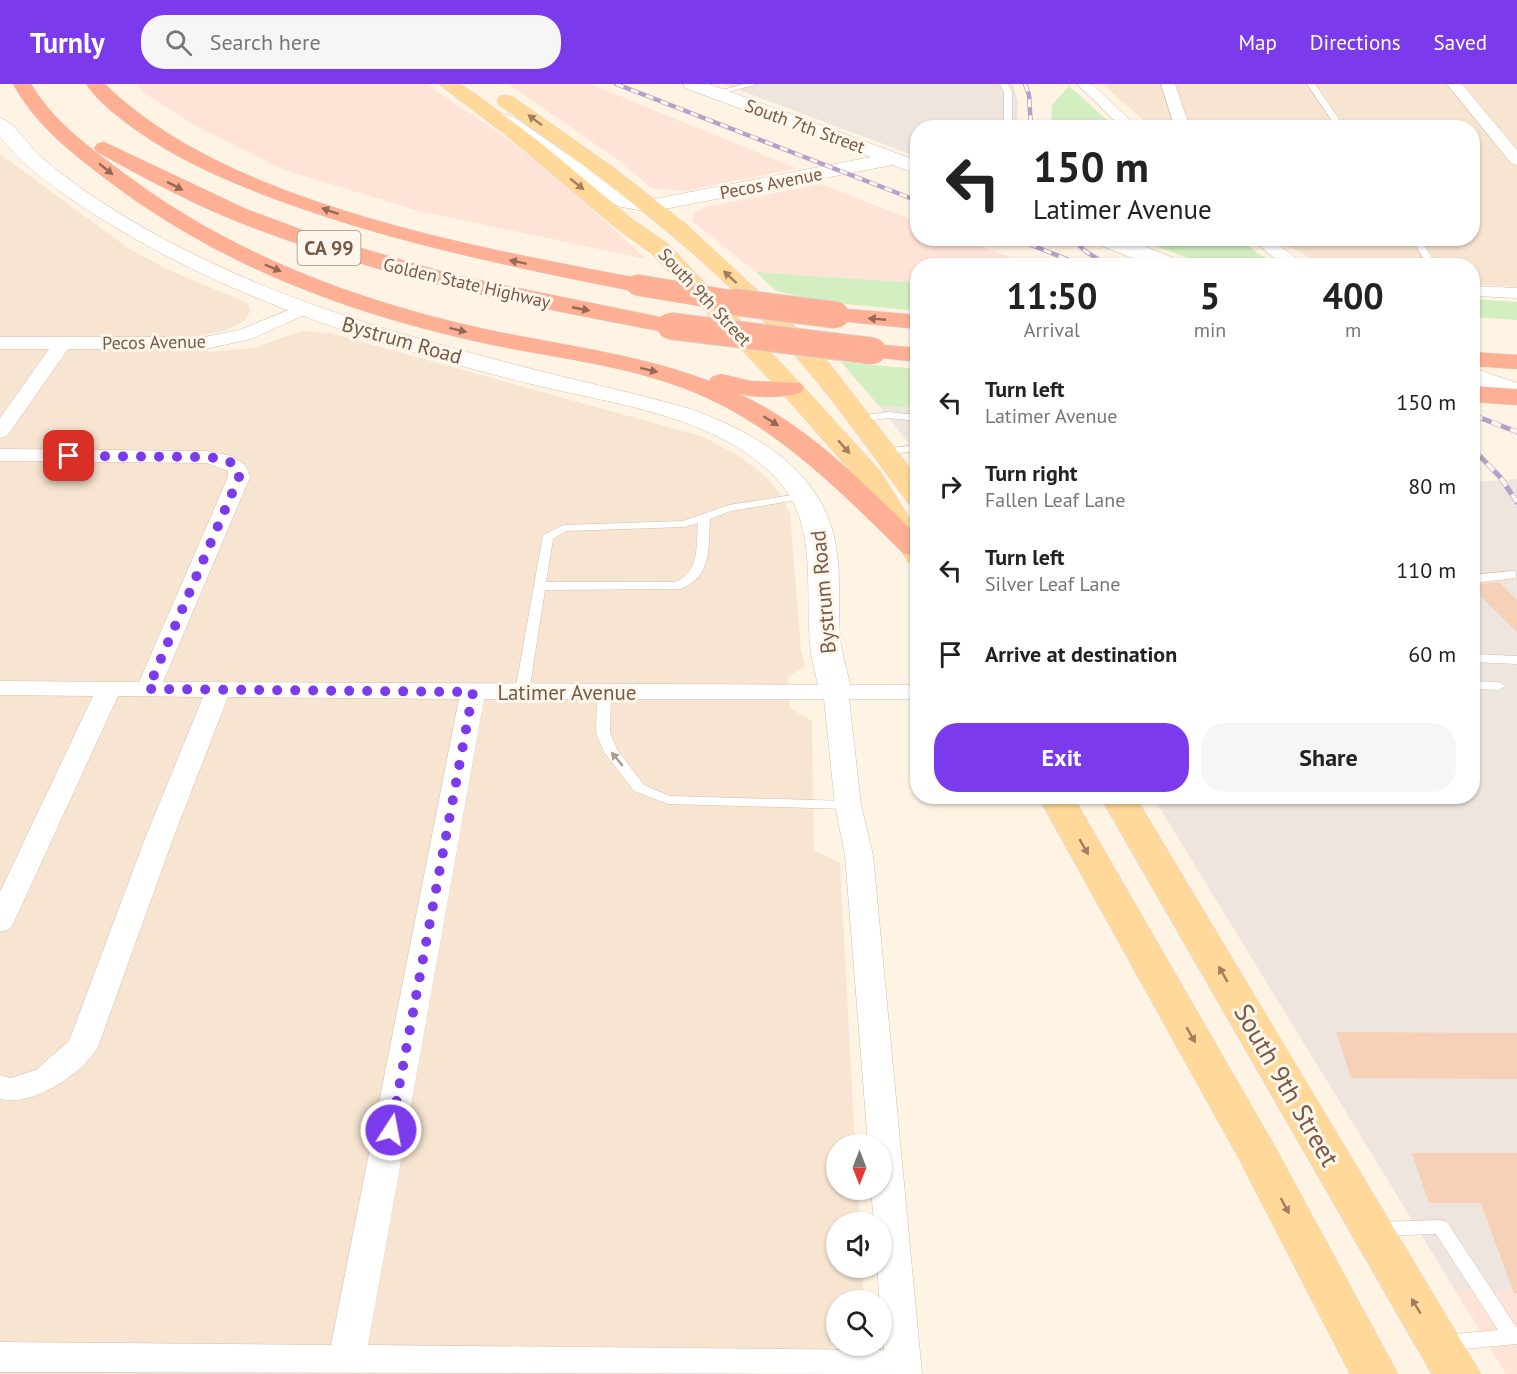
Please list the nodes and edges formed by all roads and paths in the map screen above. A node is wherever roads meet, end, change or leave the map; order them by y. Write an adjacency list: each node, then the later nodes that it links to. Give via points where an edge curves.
1 (22, 84): 34 (highway, Golden State Highway / CA 99, one-way to 34, bridge, via 67,123 147,172 211,204 310,242 500,293 670,326); 38 (highway, one-way to 38, via 54,130 135,193 190,228 259,262 344,296 444,326)
2 (448, 84): 13 (main road, South 9th Street)
3 (479, 84): 22 (main road, South 9th Street, one-way to 3, via 522,111)
4 (692, 84): 12 (street, South 7th Street)
5 (754, 84): 12 (lane)
6 (1005, 84): 14 (lane)
7 (1084, 84): 15 (street)
8 (1168, 84): 16 (street)
9 (1311, 84): 17 (lane)
10 (1454, 84): 20 (street)
11 (96, 85): 31 (highway, Golden State Highway / CA 99, one-way to 11, bridge, via 728,301 637,285 457,248 364,222 292,198 170,144 130,119)
12 (716, 93): 19 (street, South 7th Street)
13 (501, 119): 22 (street, via 570,160 624,202); 23 (main road, South 9th Street, one-way to 23, via 620,220)
14 (1008, 120)
15 (1122, 120)
16 (1180, 120)
17 (1336, 120)
18 (0, 124): 30 (street, Bystrum Road, via 57,182 131,230 207,272)
19 (894, 159): 21 (street, South 7th Street); 22 (street, Pecos Avenue)
20 (1517, 160)
21 (910, 165)
22 (649, 206): 23 (main road, via 640,221); 37 (main road, South 9th Street, one-way to 22, via 772,316)
23 (646, 235): 40 (main road, South 9th Street)
24 (1123, 246): 26 (street)
25 (1268, 246): 27 (street)
26 (1153, 258)
27 (1283, 258)
28 (1480, 291): 29 (street)
29 (1517, 293)
30 (301, 310): 33 (street, Pecos Avenue, via 225,340 205,343); 51 (street, Bystrum Road, via 417,346 673,412 714,427 769,456)
31 (910, 321)
32 (0, 343): 33 (street, Pecos Avenue)
33 (63, 343): 46 (street)
34 (910, 354)
35 (1480, 360): 36 (highway)
36 (1515, 362)
37 (820, 368): 40 (main road, via 816,376); 45 (main road, South 9th Street)
38 (680, 378): 40 (highway, via 751,389); 54 (highway, one-way to 54, via 756,411 792,435)
39 (1480, 379): 41 (street)
40 (791, 388): 53 (main road, South 9th Street, one-way to 53, via 870,477)
41 (1517, 392)
42 (1480, 394): 43 (highway)
43 (1517, 397)
44 (910, 418): 45 (lane, via 888,415)
45 (858, 419): 48 (main road, South 9th Street)
46 (0, 432)
47 (910, 449): 48 (lane)
48 (883, 452): 50 (main road, South 9th Street)
49 (0, 455): 63 (street, via 207,457 233,463 239,470)
50 (910, 482)
51 (805, 496): 52 (lane, via 754,502); 68 (street, Bystrum Road, via 816,518 822,545 825,641)
52 (704, 518): 57 (lane, via 684,524 584,526 555,531 547,537); 57 (lane, via 699,571 688,583)
53 (910, 542)
54 (910, 546)
55 (1512, 575): 56 (lane)
56 (1480, 578)
57 (539, 586): 66 (lane)
58 (1480, 658): 59 (lane)
59 (1517, 660)
60 (1480, 685): 61 (lane)
61 (1499, 686)
62 (109, 689): 63 (street, Latimer Avenue); 70 (street, Latimer Avenue); 74 (street)
63 (148, 689): 64 (street, Latimer Avenue)
64 (218, 690): 65 (street, Latimer Avenue); 75 (street, via 82,1047 47,1078 12,1090)
65 (473, 692): 66 (street, Latimer Avenue); 81 (street)
66 (522, 692): 67 (street, Latimer Avenue)
67 (604, 692): 68 (street, Latimer Avenue); 73 (lane, one-way to 67, via 668,800 639,788 610,752 603,727)
68 (836, 692): 69 (street, Latimer Avenue); 73 (street, Bystrum Road)
69 (910, 692)
70 (3, 694)
71 (1060, 804): 84 (main road, one-way to 84, via 1259,1156)
72 (1122, 804): 76 (main road, South 9th Street, one-way to 72)
73 (848, 805): 83 (street, Bystrum Road, via 859,855)
74 (0, 922)
75 (0, 1087)
76 (1370, 1229): 77 (lane, via 1441,1227); 79 (main road, South 9th Street, one-way to 76)
77 (1514, 1336): 79 (lane)
78 (0, 1357): 80 (street)
79 (1448, 1359)
80 (37, 1366): 81 (street)
81 (346, 1367): 82 (street)
82 (608, 1370): 83 (street)
83 (904, 1370)
84 (1374, 1374)

